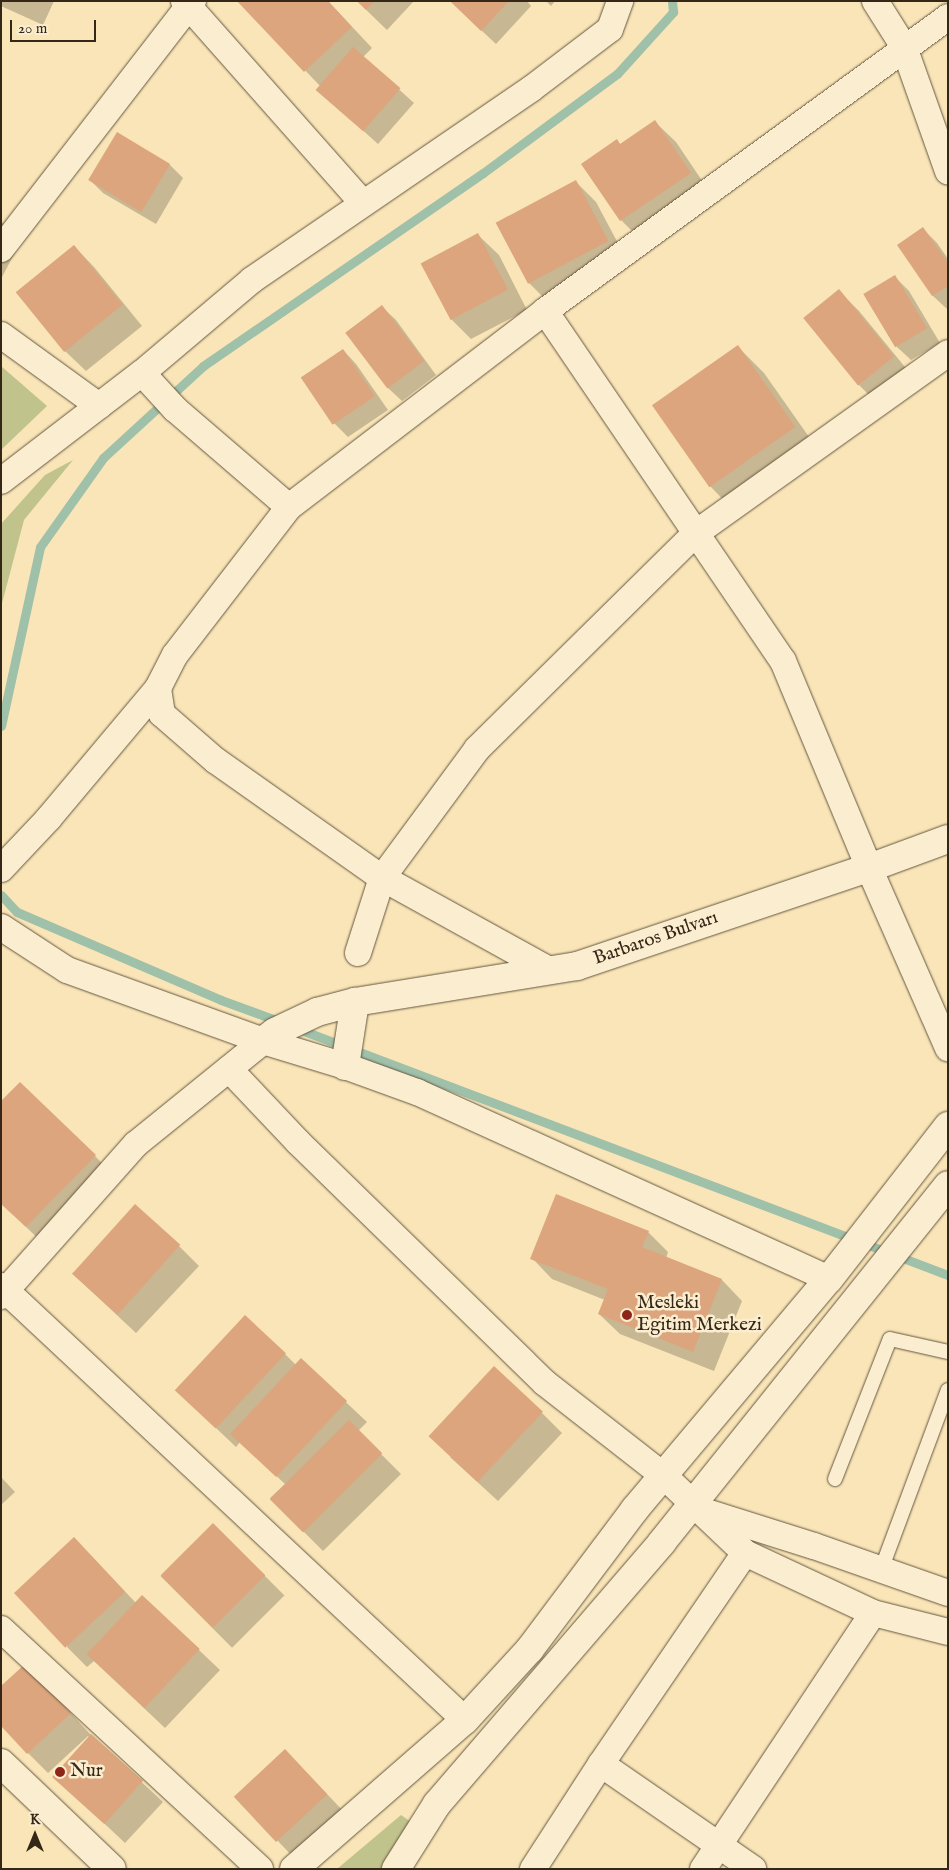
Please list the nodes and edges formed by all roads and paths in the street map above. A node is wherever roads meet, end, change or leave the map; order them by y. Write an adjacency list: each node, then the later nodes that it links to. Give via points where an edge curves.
1 (620, 1): 7 (street, via 610,29 531,89)
2 (875, 1): 5 (street)
3 (189, 3): 7 (street); 8 (street)
4 (948, 17): 5 (street)
5 (904, 47): 6 (street); 9 (street)
6 (948, 171)
7 (363, 203): 12 (street, via 252,280)
8 (1, 249)
9 (545, 311): 15 (street); 16 (street)
10 (1, 336): 13 (street)
11 (948, 353): 16 (street)
12 (148, 380): 13 (street); 15 (street, via 174,409)
13 (99, 406): 14 (street)
14 (1, 481)
15 (290, 507): 17 (street, via 174,655)
16 (696, 533): 20 (street, via 783,661); 21 (street, via 477,748)
17 (158, 688): 19 (street); 21 (street, via 162,714 216,761)
18 (948, 839): 20 (street, Barbaros Bulvarı)
19 (5, 865)
20 (869, 868): 24 (street, Barbaros Bulvarı, via 577,966); 27 (street)
21 (382, 878): 23 (street); 24 (street)
22 (1, 927): 26 (street, via 67,970)
23 (358, 953)
24 (549, 970): 25 (street, Barbaros Bulvarı)
25 (353, 1013): 26 (street, Barbaros Bulvarı, via 317,1012); 28 (street)
26 (269, 1037): 28 (street); 29 (street)
27 (948, 1048)
28 (346, 1060): 32 (street)
29 (229, 1069): 33 (street, via 136,1144); 36 (street, via 298,1142 545,1382)
30 (948, 1126): 32 (street)
31 (948, 1185): 38 (street)
32 (829, 1279): 36 (street)
33 (3, 1291): 45 (street)
34 (948, 1352): 37 (lane, via 890,1339)
35 (948, 1390): 40 (lane)
36 (664, 1476): 38 (street); 45 (street, via 530,1649)
37 (835, 1479)
38 (696, 1507): 39 (street); 40 (street); 52 (street, via 662,1542 437,1804)
39 (745, 1553): 42 (street); 47 (street)
40 (881, 1570): 41 (street)
41 (948, 1593)
42 (873, 1613): 44 (street); 48 (street)
43 (1, 1629): 50 (street)
44 (948, 1632)
45 (465, 1720): 51 (street)
46 (1, 1763): 49 (street)
47 (601, 1764): 48 (street); 53 (street)
48 (719, 1845): 54 (street); 55 (street)
49 (112, 1869)
50 (260, 1869)
51 (294, 1869)
52 (396, 1869)
53 (533, 1869)
54 (703, 1869)
55 (753, 1869)

